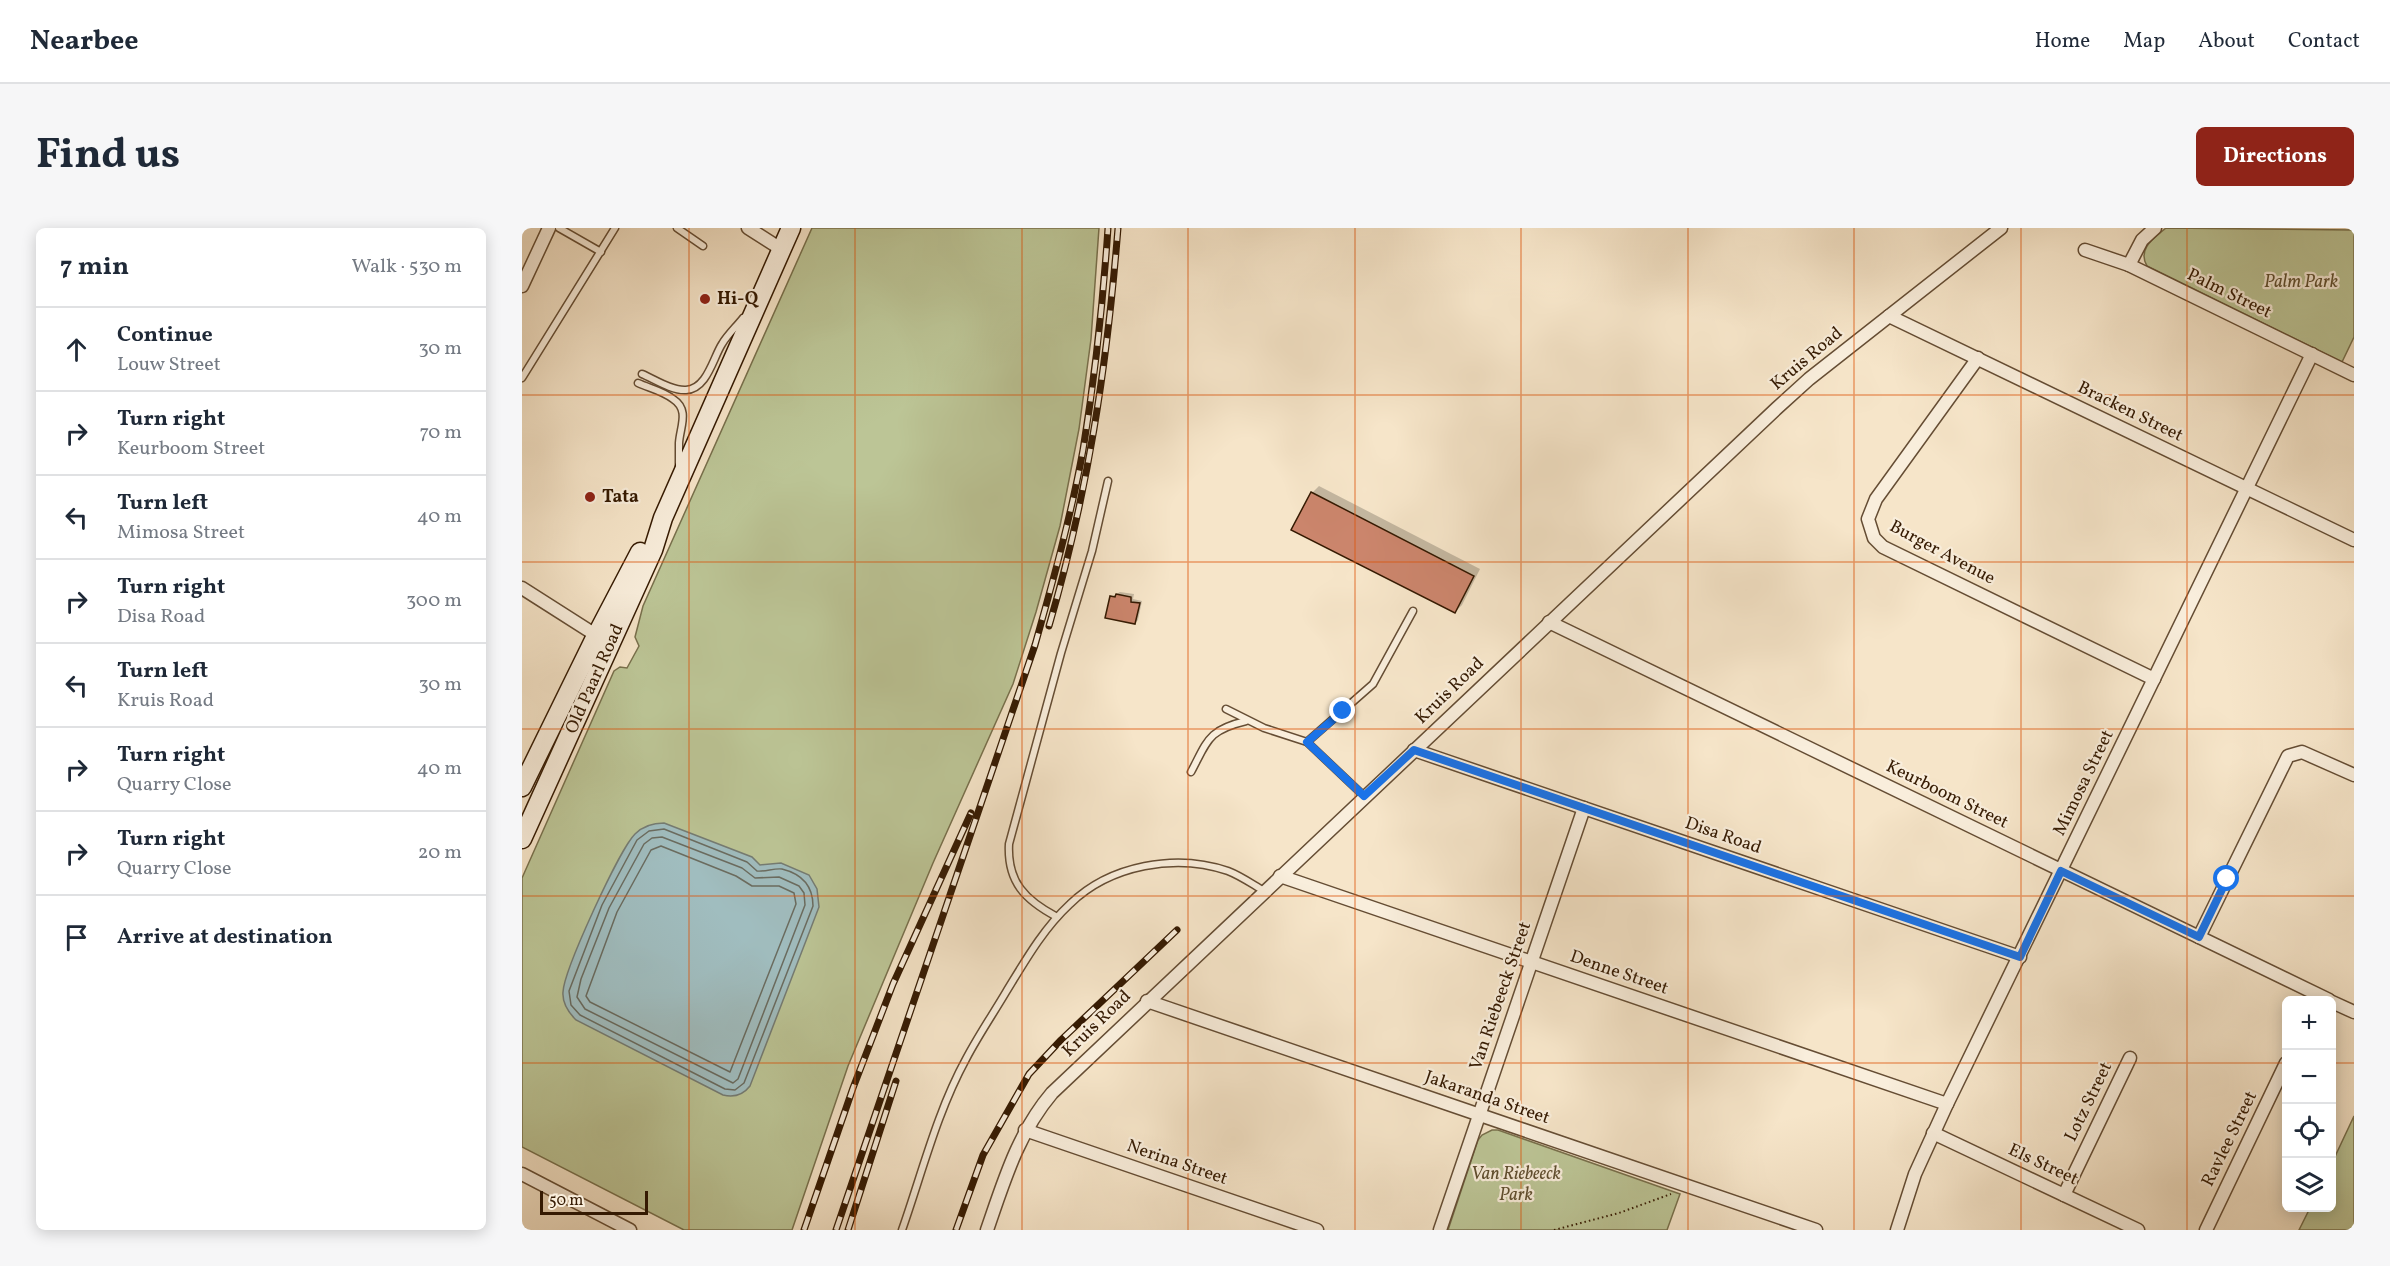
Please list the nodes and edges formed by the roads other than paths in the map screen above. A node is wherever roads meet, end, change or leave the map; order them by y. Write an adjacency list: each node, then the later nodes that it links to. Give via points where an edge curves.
1 (549, 228): 14 (street)
2 (559, 228): 12 (lane)
3 (615, 228): 12 (lane)
4 (677, 228): 9 (lane)
5 (748, 228): 10 (street)
6 (791, 228): 10 (main road, Old Paarl Road)
7 (2001, 228): 16 (street, Kruis Road)
8 (2155, 228): 13 (street, via 2142,240)
9 (704, 246)
10 (781, 249): 15 (main road, Old Paarl Road)
11 (2085, 250): 13 (street, Palm Street)
12 (602, 252): 21 (lane)
13 (2129, 265): 17 (street, Palm Street)
14 (523, 281)
15 (756, 302): 19 (lane, via 723,342 705,378 696,387 678,390); 23 (main road, Old Paarl Road)
16 (1889, 315): 18 (street, Bracken Street); 29 (street, Kruis Road, via 1809,379)
17 (2312, 354): 20 (street, Palm Street); 25 (street, Mimosa Street)
18 (1978, 358): 25 (street, Bracken Street); 31 (street, Burger Avenue, via 1876,500 1868,519 1874,538 1883,547)
19 (642, 374)
20 (2354, 375)
21 (522, 378)
22 (638, 383): 23 (lane, via 679,403 684,424 679,440)
23 (679, 480): 30 (main road, Old Paarl Road, via 663,518 642,549)
24 (1108, 482): 45 (lane, via 1009,844 1015,881 1032,903)
25 (2247, 488): 26 (street, Bracken Street); 31 (street, Mimosa Street)
26 (2354, 540)
27 (522, 588): 30 (street)
28 (1413, 612): 34 (lane, via 1373,684)
29 (1549, 622): 35 (street, Kruis Road); 42 (street, Keurboom Street)
30 (604, 640): 38 (main road, Old Paarl Road); 41 (main road, Old Paarl Road)
31 (2154, 680): 42 (street, Mimosa Street)
32 (1226, 709): 33 (lane)
33 (1246, 721): 34 (lane); 36 (lane, via 1215,732)
34 (1307, 742): 39 (lane)
35 (1414, 750): 39 (street, Kruis Road); 40 (street, Disa Road)
36 (1191, 772)
37 (2354, 775): 46 (street, via 2302,752 2288,756)
38 (522, 787)
39 (1364, 796): 43 (street, Kruis Road)
40 (1584, 808): 47 (street, Disa Road); 48 (street, Van Riebeeck Street)
41 (522, 839)
42 (2061, 871): 46 (street, Keurboom Street); 47 (street, Mimosa Street)
43 (1280, 876): 44 (street, Kruis Road); 48 (street, Denne Street)
44 (1264, 891): 45 (lane, via 1228,871 1206,866 1144,866 1101,881); 50 (street, Kruis Road)
45 (1057, 917): 62 (lane, via 1032,950 965,1059)
46 (2199, 937): 49 (street, Keurboom Street)
47 (2020, 957): 55 (street, Mimosa Street)
48 (1532, 962): 55 (street, Denne Street); 56 (street, Van Riebeeck Street)
49 (2316, 996)
50 (1147, 1001): 56 (street, Jakaranda Street); 57 (street, Kruis Road, via 1052,1093)
51 (2336, 1005): 52 (street, Keurboom Street)
52 (2354, 1012)
53 (2130, 1058): 60 (street, Lotz Street)
54 (2282, 1071): 69 (street, Ravlee Street)
55 (1947, 1104): 58 (street, Mimosa Street)
56 (1479, 1114): 65 (street, Van Riebeeck Street); 66 (street, Jakaranda Street)
57 (1025, 1130): 63 (street, Kruis Road); 64 (street, Nerina Street)
58 (1933, 1133): 60 (street, Els Street); 67 (street, Mimosa Street)
59 (522, 1174): 61 (street)
60 (2064, 1195): 68 (street, Els Street)
61 (630, 1230)
62 (902, 1230)
63 (987, 1230)
64 (1317, 1230)
65 (1440, 1230)
66 (1816, 1230)
67 (1897, 1230)
68 (2138, 1230)
69 (2206, 1230)

